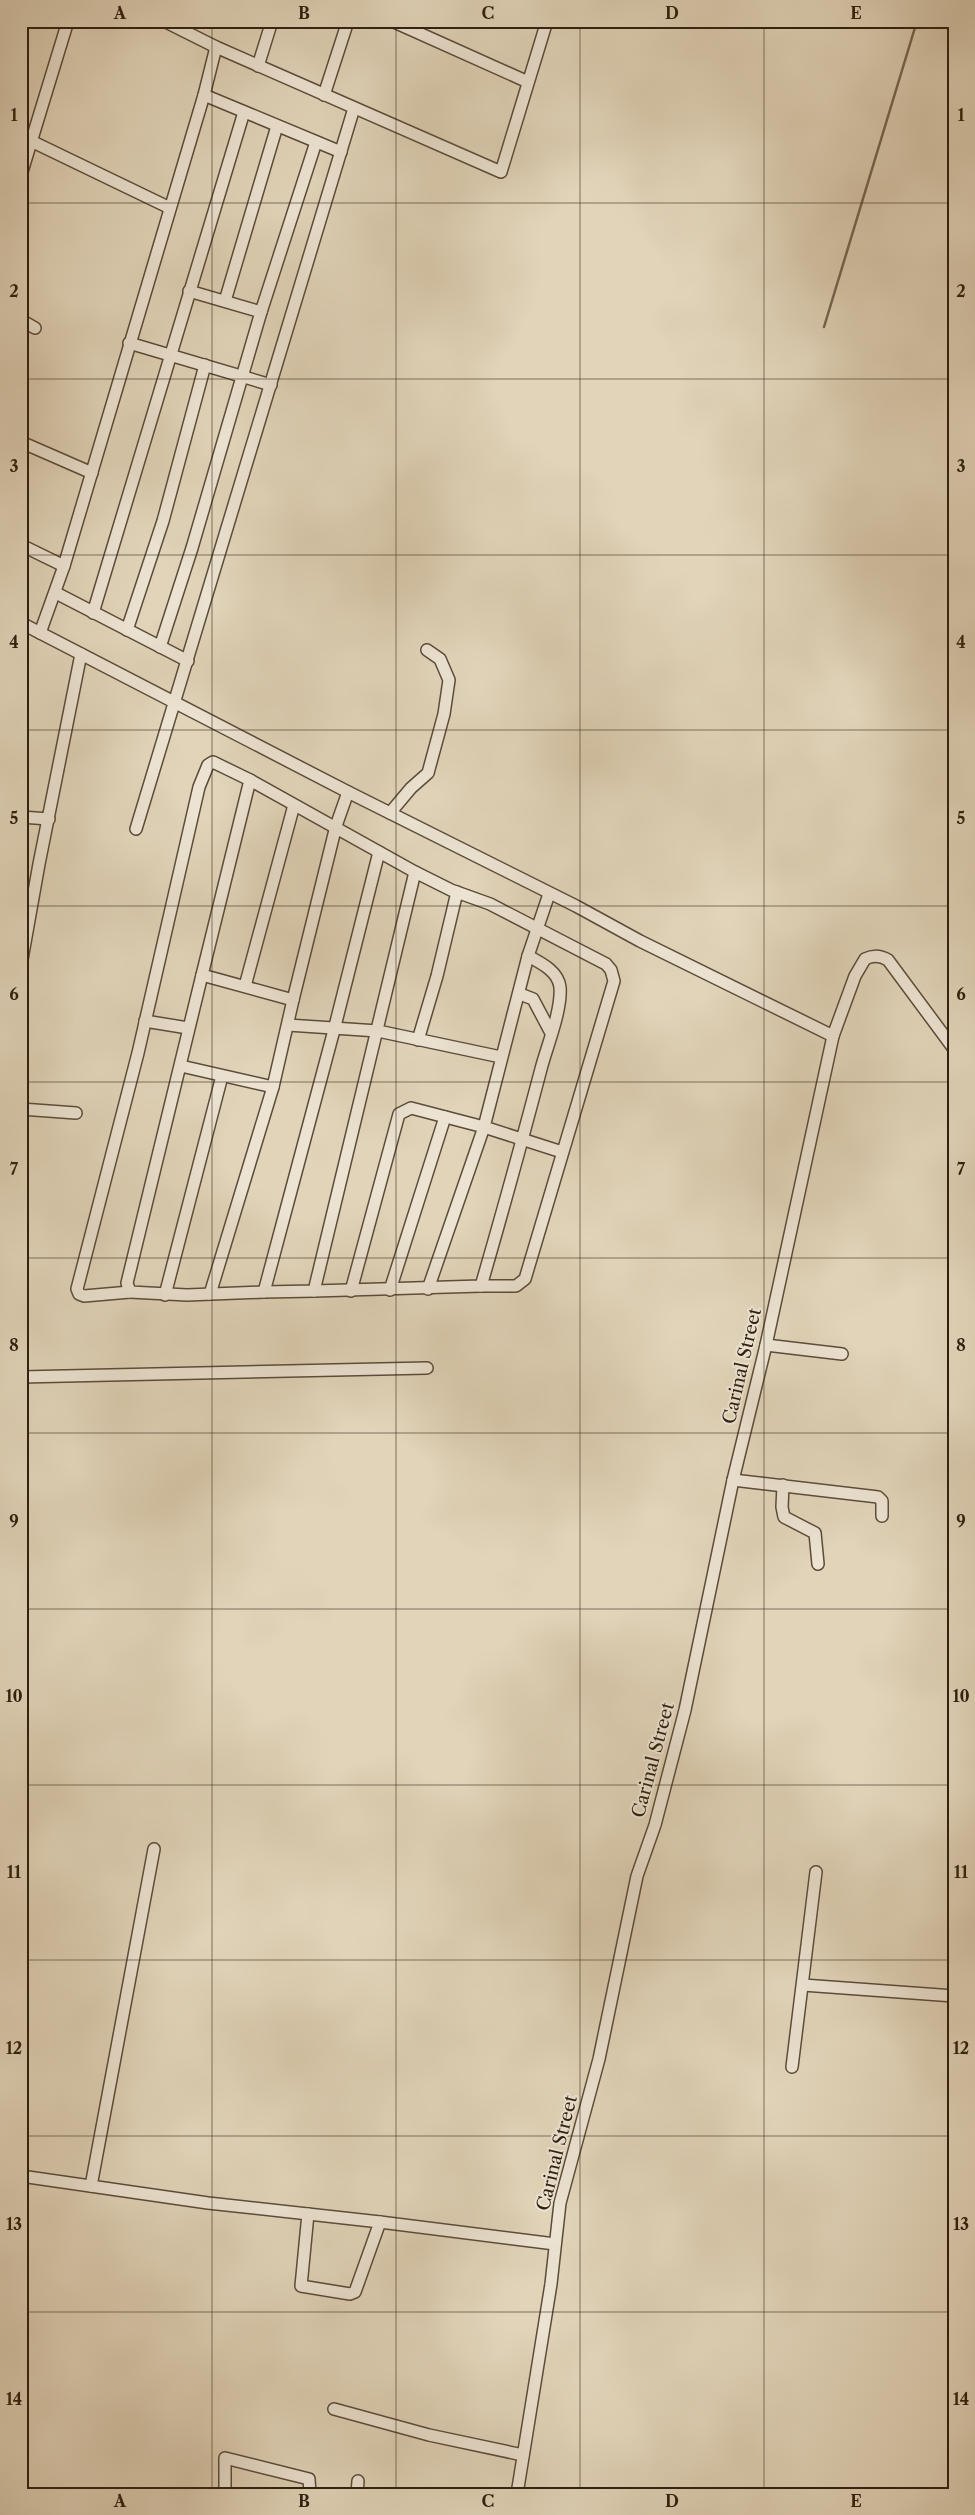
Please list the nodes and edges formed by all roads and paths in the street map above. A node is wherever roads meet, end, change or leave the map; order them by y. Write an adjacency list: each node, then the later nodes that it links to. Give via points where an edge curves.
1 (68, 21): 15 (street)
2 (164, 21): 7 (street)
3 (272, 21): 8 (street)
4 (348, 21): 11 (street)
5 (392, 21): 9 (street)
6 (547, 21): 9 (street)
7 (216, 47): 8 (street); 10 (street)
8 (258, 66): 11 (street)
9 (528, 82): 12 (street, via 501,172)
10 (204, 95): 13 (street); 19 (street)
11 (324, 95): 12 (street)
12 (354, 108): 17 (street)
13 (244, 112): 14 (street); 20 (street)
14 (277, 126): 16 (street); 21 (street)
15 (31, 141): 18 (street); 19 (street)
16 (316, 142): 17 (street); 22 (street)
17 (341, 152): 29 (street)
18 (21, 175)
19 (170, 208): 25 (street)
20 (189, 290): 21 (street); 26 (street)
21 (225, 301): 22 (street)
22 (261, 312): 28 (street)
23 (21, 320): 24 (street)
24 (35, 328)
25 (129, 343): 26 (street); 31 (street)
26 (170, 356): 27 (street); 35 (street)
27 (205, 366): 28 (street); 37 (street, via 163,520)
28 (243, 375): 29 (street); 39 (street)
29 (271, 385): 42 (street)
30 (21, 442): 31 (street)
31 (92, 473): 33 (street)
32 (21, 545): 33 (street)
33 (64, 566): 34 (street)
34 (56, 593): 35 (street); 38 (street)
35 (94, 613): 37 (street)
36 (21, 623): 38 (street)
37 (127, 630): 39 (street)
38 (40, 633): 41 (street)
39 (160, 647): 42 (street)
40 (427, 650): 47 (street, via 440,659 447,675 448,696 444,714 428,773)
41 (81, 654): 43 (street); 49 (street)
42 (188, 661): 43 (street)
43 (175, 701): 45 (street); 51 (street)
44 (250, 780): 46 (street); 59 (street); 63 (street, via 219,763 208,765 199,787)
45 (348, 792): 47 (street); 50 (street)
46 (294, 806): 50 (street); 60 (street)
47 (390, 813): 55 (street)
48 (21, 817): 49 (street)
49 (49, 820): 58 (street)
50 (336, 826): 52 (street); 62 (street)
51 (136, 829)
52 (379, 852): 53 (street); 66 (street)
53 (414, 872): 54 (street); 67 (street)
54 (457, 892): 56 (street); 70 (street)
55 (549, 894): 56 (street); 69 (street)
56 (537, 928): 57 (street); 81 (street, via 606,964 614,981)
57 (528, 956): 61 (street); 68 (street, via 546,966 558,981 560,988)
58 (21, 965)
59 (202, 976): 60 (street); 65 (street)
60 (245, 986): 62 (street)
61 (520, 994): 68 (street, via 533,999); 72 (street)
62 (293, 1000): 64 (street)
63 (145, 1021): 65 (street); 87 (street, via 77,1289 84,1296)
64 (288, 1025): 66 (street); 75 (street)
65 (188, 1028): 73 (street)
66 (334, 1030): 67 (street); 88 (street)
67 (378, 1031): 70 (street); 85 (street)
68 (551, 1033): 80 (street)
69 (833, 1036): 71 (street, Carinal Street, via 854,976 864,959 876,955 888,960); 91 (street, Carinal Street)
70 (418, 1040): 72 (street)
71 (954, 1049)
72 (501, 1057): 79 (street)
73 (181, 1066): 74 (street); 87 (street, via 126,1283)
74 (222, 1076): 75 (street); 89 (street)
75 (273, 1087): 90 (street)
76 (21, 1109): 77 (street)
77 (76, 1114)
78 (445, 1117): 79 (street); 84 (street); 86 (street, via 410,1108 399,1114)
79 (484, 1127): 80 (street); 83 (street)
80 (523, 1140): 81 (street); 82 (street)
81 (562, 1152): 82 (street, via 525,1279 516,1286)
82 (481, 1286): 83 (street)
83 (428, 1289): 84 (street)
84 (390, 1290): 86 (street)
85 (314, 1291): 86 (street); 88 (street)
86 (351, 1291)
87 (130, 1292): 89 (street)
88 (264, 1292): 90 (street)
89 (165, 1294): 90 (street)
90 (210, 1294)
91 (766, 1345): 92 (street); 95 (street, Carinal Street)
92 (842, 1354)
93 (427, 1368): 94 (street)
94 (21, 1377)
95 (733, 1480): 96 (street); 108 (street, Carinal Street, via 685,1710 655,1825 637,1876 598,2059 560,2203)
96 (783, 1485): 97 (street, via 878,1497 882,1501); 98 (street, via 783,1513 787,1520 815,1533)
97 (882, 1516)
98 (818, 1564)
99 (154, 1849): 105 (street)
100 (816, 1872): 101 (street)
101 (803, 1985): 102 (street); 103 (street)
102 (954, 1996)
103 (792, 2067)
104 (21, 2176): 105 (street)
105 (91, 2186): 106 (street)
106 (308, 2214): 107 (street); 107 (street, via 301,2286 350,2294 355,2292)
107 (380, 2222): 108 (street)
108 (555, 2244): 110 (street, Carinal Street)
109 (334, 2409): 110 (street, via 429,2435)
110 (523, 2455): 115 (street, Carinal Street)
111 (358, 2481): 114 (street)
112 (225, 2494): 113 (street, via 225,2458 309,2479)
113 (310, 2494)
114 (357, 2494)
115 (517, 2494)

